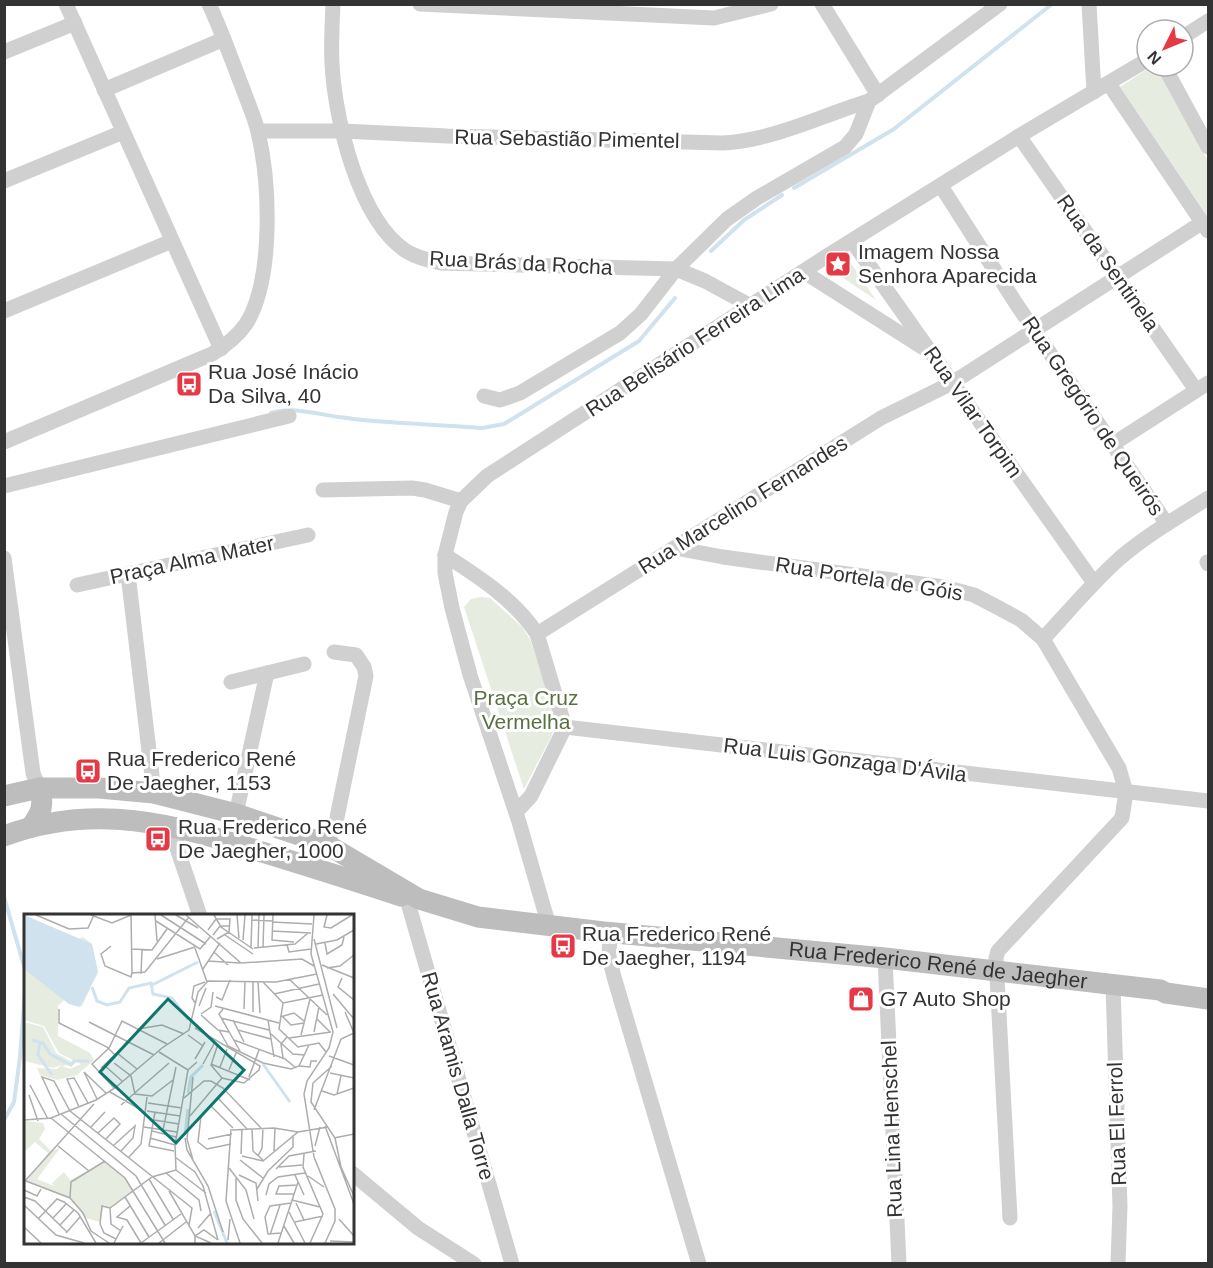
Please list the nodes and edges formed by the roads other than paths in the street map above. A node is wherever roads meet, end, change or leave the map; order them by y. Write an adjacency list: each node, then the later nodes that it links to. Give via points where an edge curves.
1 (66, 4): 12 (street)
2 (209, 4): 14 (street)
3 (333, 4): 23 (street, Rua Brás da Rocha, via 332,65)
4 (420, 4): 9 (street)
5 (771, 4): 10 (street, via 714,18)
6 (822, 4): 21 (street)
7 (1000, 4): 21 (street)
8 (1089, 4): 20 (street)
9 (465, 6): 10 (street)
10 (592, 8)
11 (1209, 21): 13 (street)
12 (75, 23): 15 (street); 19 (street)
13 (1195, 30)
14 (224, 39): 19 (street); 22 (street)
15 (4, 52)
16 (1135, 68): 18 (street, Rua Belisário Ferreira Lima)
17 (1171, 78): 26 (street)
18 (1109, 84): 20 (street, Rua Belisário Ferreira Lima); 29 (street)
19 (104, 90): 24 (street)
20 (1094, 92): 25 (street, Rua Belisário Ferreira Lima)
21 (874, 98): 23 (street, Rua Sebastião Pimentel, via 794,128 742,142); 32 (street, via 856,134 844,147 735,212)
22 (258, 131): 23 (street, Rua Sebastião Pimentel); 38 (street, via 267,201 264,274 246,324)
23 (342, 131): 32 (street, Rua Brás da Rocha, via 375,218 397,243 418,257 441,263)
24 (123, 132): 27 (street); 31 (street)
25 (1019, 136): 28 (street, Rua Belisário Ferreira Lima); 34 (street, Rua da Sentinela)
26 (1209, 147)
27 (4, 181)
28 (941, 186): 30 (street, Rua Belisário Ferreira Lima); 37 (street, Rua Gregório de Queirós)
29 (1206, 227): 34 (street, Rua Marcelino Fernandes)
30 (852, 241): 33 (street, Rua Belisário Ferreira Lima); 39 (street, Rua Vilar Torpim)
31 (172, 242): 36 (street); 38 (street)
32 (676, 269): 35 (street, Rua Brás da Rocha); 42 (street, via 641,314 620,333 520,393 500,400)
33 (804, 272): 35 (street, Rua Belisário Ferreira Lima); 39 (street)
34 (1118, 277): 37 (street, Rua Marcelino Fernandes); 41 (street, Rua da Sentinela)
35 (751, 306): 49 (street, Rua Belisário Ferreira Lima, via 487,476)
36 (4, 311)
37 (1034, 331): 40 (street, Rua Marcelino Fernandes); 45 (street, Rua Gregório de Queirós)
38 (220, 349): 44 (street)
39 (932, 353): 40 (street, Rua Vilar Torpim)
40 (952, 382): 52 (street, Rua Marcelino Fernandes, via 881,418); 56 (street, Rua Vilar Torpim)
41 (1202, 386): 45 (street)
42 (484, 396)
43 (289, 416): 46 (street)
44 (4, 442)
45 (1113, 444): 50 (street, Rua Gregório de Queirós)
46 (4, 486)
47 (323, 490): 49 (street, via 412,488)
48 (1209, 498): 50 (street)
49 (461, 501): 53 (street)
50 (1167, 524): 56 (street)
51 (308, 535): 55 (street, Praça Alma Mater)
52 (675, 548): 58 (street, Rua Marcelino Fernandes); 59 (street, Rua Portela de Góis, via 944,587 997,606)
53 (445, 555): 58 (street, via 498,592); 70 (street, via 447,590 470,675)
54 (4, 558): 65 (street, via 33,773)
55 (128, 574): 57 (street, Praça Alma Mater); 67 (street)
56 (1094, 583): 59 (street)
57 (77, 585)
58 (537, 634): 64 (street)
59 (1043, 639): 66 (street, Rua Portela de Góis, via 1119,768)
60 (334, 652): 75 (street, via 356,655 366,676 334,827)
61 (304, 664): 62 (street)
62 (267, 673): 63 (street); 71 (street)
63 (231, 682)
64 (565, 727): 66 (street, Rua Luis Gonzaga D'Ávila); 70 (street, via 531,796)
65 (39, 788): 67 (main road, Rua Frederico René de Jaegher); 68 (main road, Rua Frederico René de Jaegher); 73 (main road, via 43,805)
66 (1126, 792): 69 (street, Rua Luis Gonzaga D'Ávila); 82 (street, via 1122,818 998,951)
67 (154, 793): 71 (main road, Rua Frederico René de Jaegher)
68 (4, 796)
69 (1209, 801)
70 (516, 812): 79 (street)
71 (236, 814): 75 (main road, Rua Frederico René de Jaegher)
72 (175, 826): 73 (main road, Rua Frederico René de Jaegher, via 101,818); 76 (main road, Rua Frederico René de Jaegher); 78 (street, via 177,848)
73 (29, 827): 74 (main road, Rua Frederico René de Jaegher)
74 (4, 836)
75 (326, 844): 76 (main road); 77 (main road, Rua Frederico René de Jaegher)
76 (305, 865): 77 (main road, Rua Frederico René de Jaegher)
77 (409, 895): 79 (main road, Rua Frederico René de Jaegher, via 478,917); 88 (street, Rua Aramis Dalla Torre)
78 (200, 914)
79 (549, 926): 80 (main road, Rua Frederico René de Jaegher)
80 (610, 933): 81 (main road, Rua Frederico René de Jaegher); 89 (street, via 609,957 614,977)
81 (885, 958): 82 (main road, Rua Frederico René de Jaegher); 90 (street, Rua Lina Henschel)
82 (996, 970): 83 (main road, Rua Frederico René de Jaegher); 86 (street)
83 (1113, 985): 84 (main road, Rua Frederico René de Jaegher); 91 (street, Rua El Ferrol, via 1120,1206)
84 (1209, 999)
85 (354, 1175): 87 (street, via 418,1228)
86 (1010, 1218)
87 (474, 1263)
88 (512, 1263)
89 (699, 1263)
90 (898, 1263)
91 (1118, 1263)

